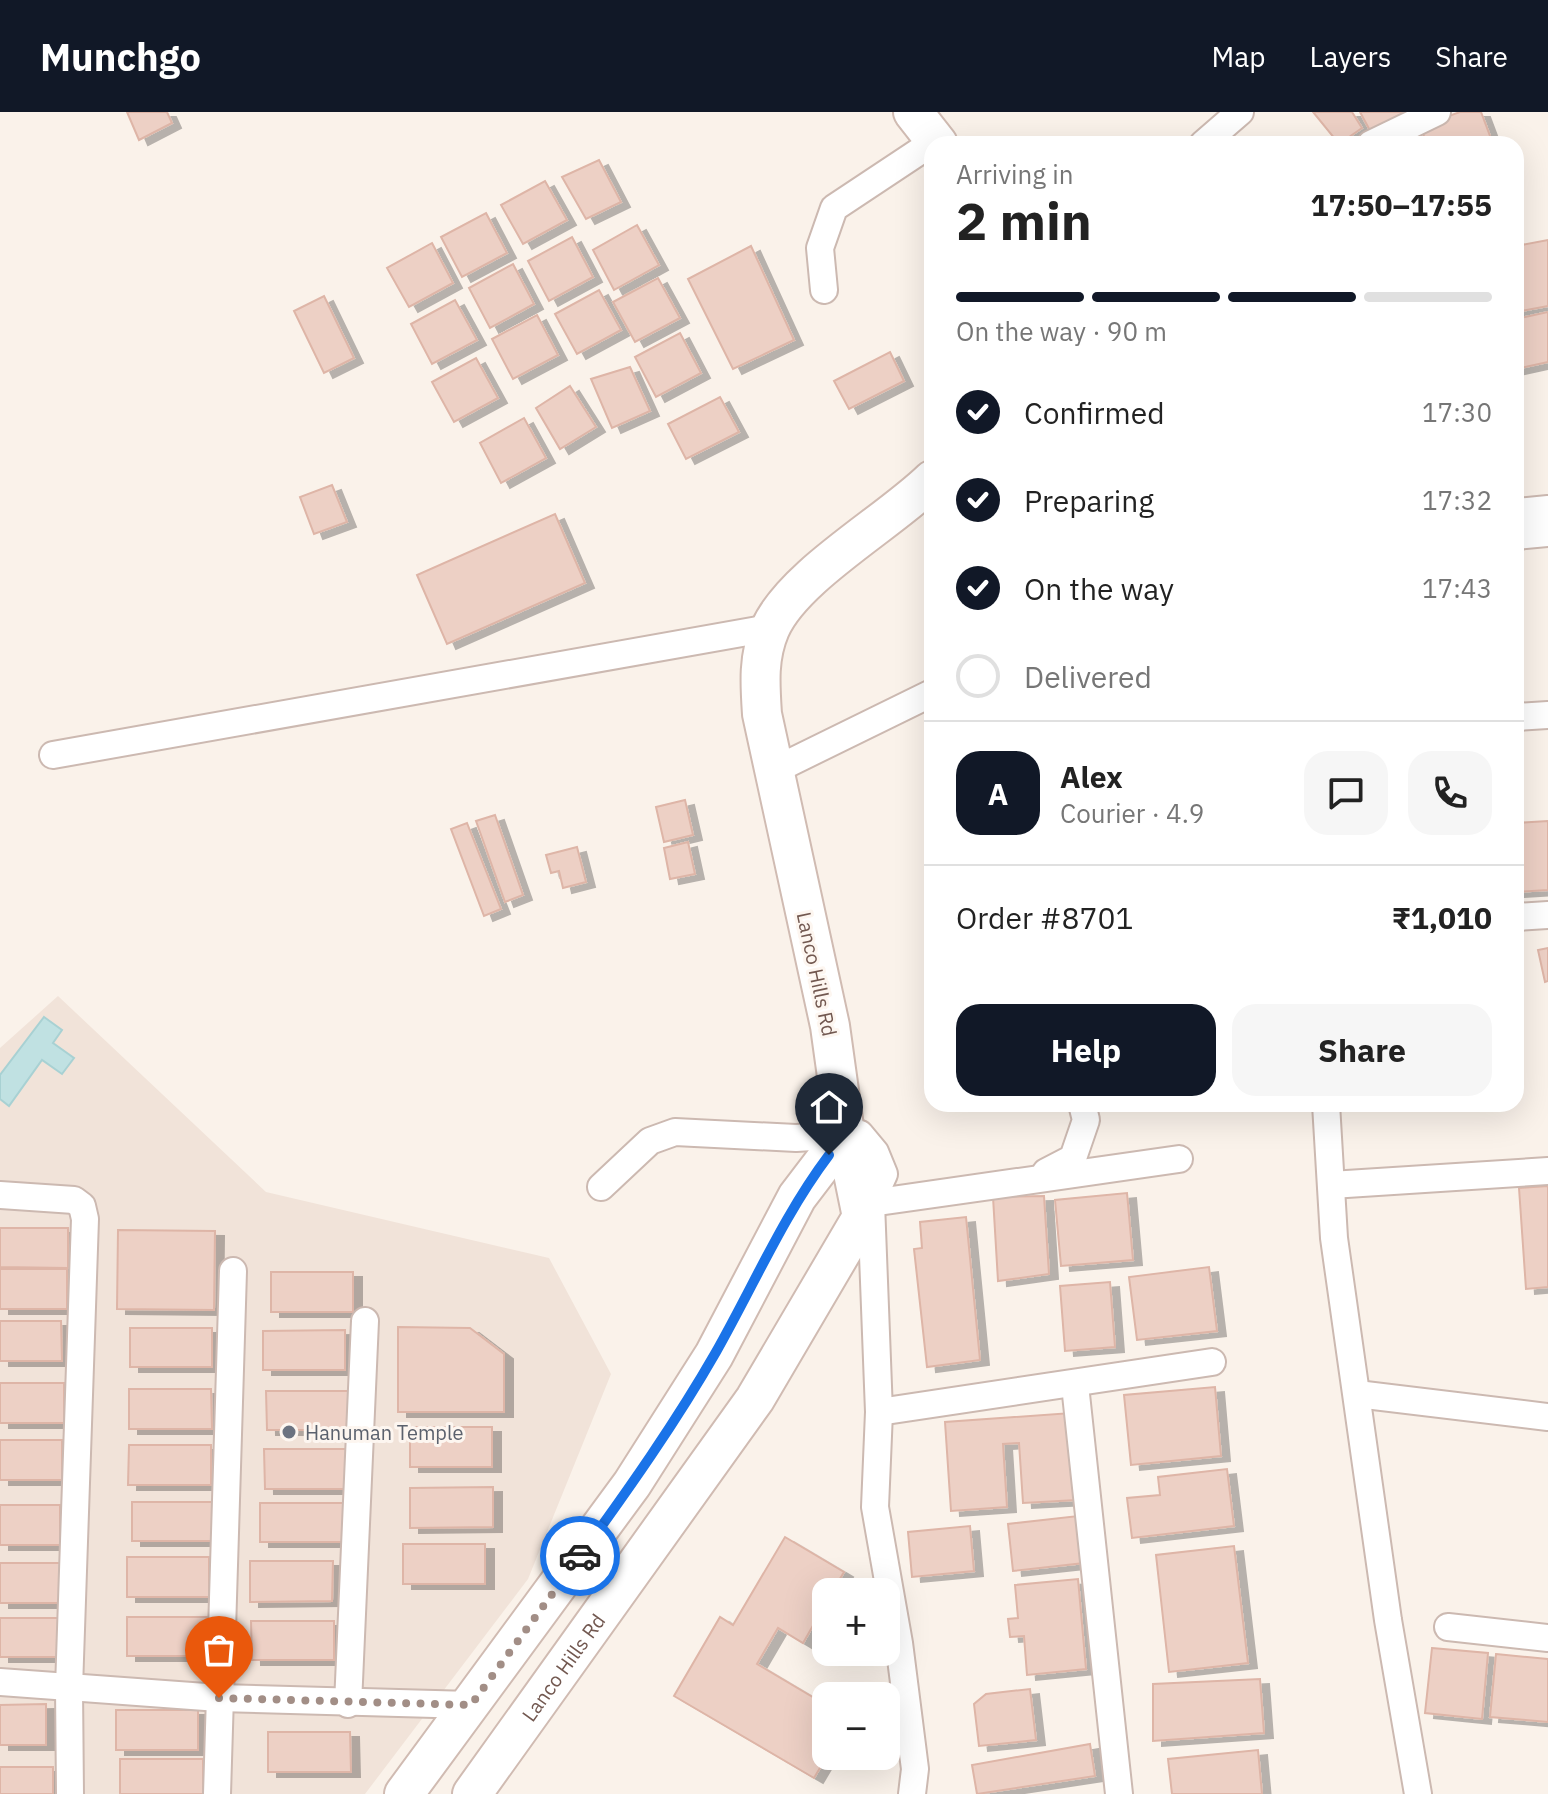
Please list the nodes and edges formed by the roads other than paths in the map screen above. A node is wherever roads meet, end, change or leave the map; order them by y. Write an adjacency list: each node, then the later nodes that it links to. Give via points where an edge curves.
1 (1240, 112): 4 (street)
2 (1437, 112): 5 (street)
3 (929, 132): 6 (street, via 834,208 820,248)
4 (1212, 136)
5 (1388, 136)
6 (824, 290)
7 (924, 488): 8 (street, Lanco Hills Rd, via 800,588)
8 (770, 628): 12 (street); 13 (street, Lanco Hills Rd, via 759,669)
9 (924, 697): 13 (street)
10 (1548, 715): 11 (street)
11 (1524, 716)
12 (53, 755)
13 (773, 771): 18 (street, Lanco Hills Rd, via 830,1026)
14 (1548, 915): 15 (street)
15 (1524, 916)
16 (1084, 1112): 21 (street, via 1073,1158)
17 (1326, 1112): 22 (street)
18 (845, 1134): 23 (street, via 796,1138 675,1132 650,1141); 25 (street, Lanco Hills Rd); 39 (street, via 797,1197 714,1355 632,1484)
19 (1179, 1159): 21 (street)
20 (1548, 1171): 22 (street)
21 (1036, 1178): 25 (street)
22 (1331, 1185): 30 (street)
23 (601, 1187)
24 (0, 1195): 36 (street, via 74,1200 85,1219)
25 (866, 1210): 31 (street); 43 (street, Lanco Hills Rd, via 755,1399)
26 (233, 1271): 37 (street)
27 (365, 1321): 38 (street)
28 (1212, 1362): 29 (street)
29 (1075, 1385): 31 (street); 45 (street)
30 (1357, 1394): 32 (street); 46 (street)
31 (879, 1412): 44 (street, via 875,1507 899,1643 915,1769)
32 (1548, 1417)
33 (1448, 1627): 34 (street)
34 (1548, 1638)
35 (0, 1682): 36 (street)
36 (69, 1688): 37 (street); 40 (street)
37 (219, 1698): 38 (street); 41 (street)
38 (348, 1704): 39 (street)
39 (471, 1705): 42 (street)
40 (70, 1794)
41 (217, 1794)
42 (404, 1794)
43 (472, 1794)
44 (912, 1794)
45 (1119, 1794)
46 (1418, 1794)

